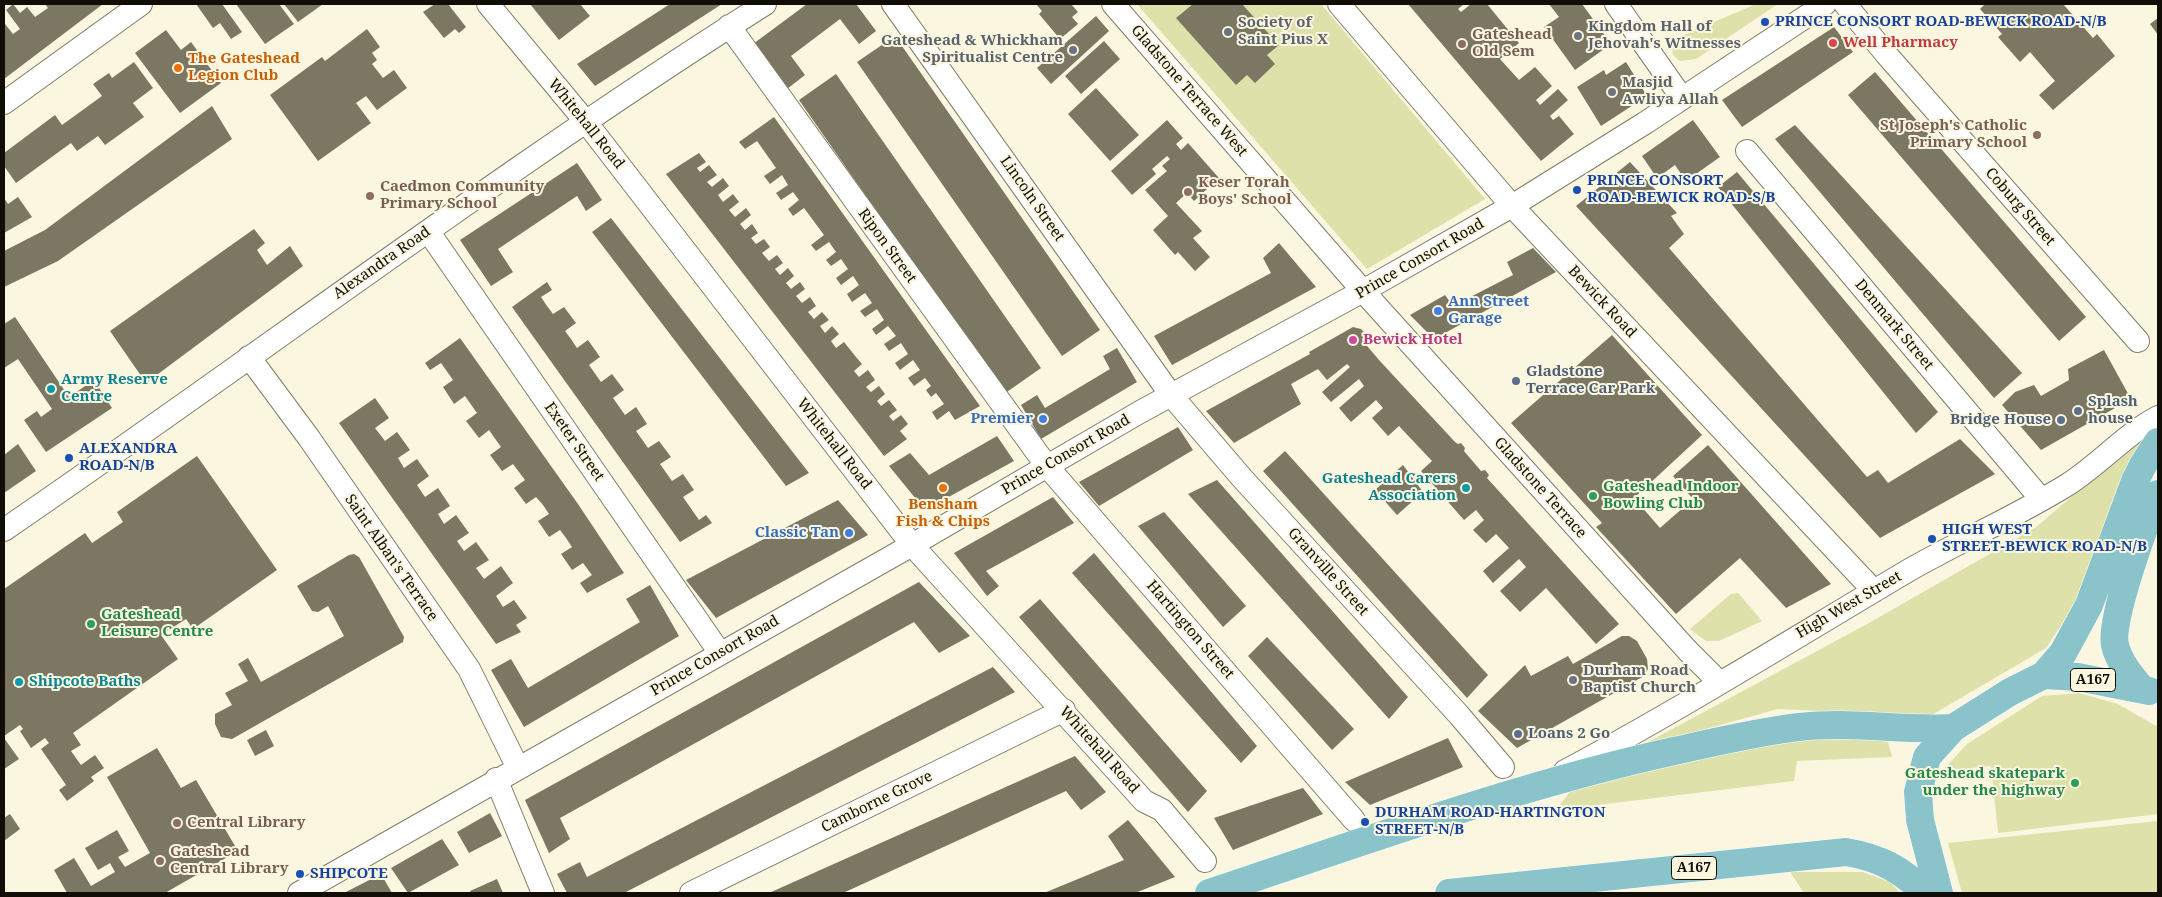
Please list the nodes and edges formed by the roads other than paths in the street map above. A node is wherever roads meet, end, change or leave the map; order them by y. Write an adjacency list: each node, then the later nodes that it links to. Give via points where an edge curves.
1 (141, 4): 12 (street)
2 (488, 4): 13 (street, Whitehall Road)
3 (765, 4): 10 (street, Alexandra Road)
4 (893, 4): 20 (street, Lincoln Street)
5 (1113, 4): 17 (street, Gladstone Terrace West)
6 (1339, 4): 15 (street, Bewick Road)
7 (1616, 4): 11 (street)
8 (1825, 4): 11 (street, Prince Consort Road)
9 (1845, 4): 18 (street, Coburg Street)
10 (729, 26): 13 (street, Alexandra Road); 23 (street, Ripon Street)
11 (1682, 98): 15 (street, Prince Consort Road)
12 (4, 104)
13 (586, 122): 16 (street, Alexandra Road); 27 (street, Whitehall Road)
14 (1748, 151): 25 (street, Denmark Street)
15 (1512, 206): 17 (street, Prince Consort Road); 28 (street, Bewick Road)
16 (428, 231): 19 (street, Alexandra Road); 29 (street, Exeter Street)
17 (1363, 292): 20 (street, Prince Consort Road); 31 (street, Gladstone Terrace)
18 (2138, 341)
19 (249, 357): 26 (street, Alexandra Road, via 156,426); 36 (street, Saint Alban's Terrace, via 469,669)
20 (1170, 395): 23 (street, Prince Consort Road); 35 (street, Granville Street)
21 (2158, 417): 25 (street, High West Street, via 2121,441 2083,474)
22 (2158, 442): 30 (main road, via 2135,481 2081,623 2063,653)
23 (1046, 465): 27 (street, Prince Consort Road); 39 (street, Hartington Street)
24 (2158, 494): 32 (main road, via 2115,621 2114,643 2119,656)
25 (2041, 499): 28 (street, High West Street)
26 (4, 530)
27 (912, 544): 29 (street, Prince Consort Road); 33 (street, Whitehall Road)
28 (1874, 591): 31 (street, High West Street)
29 (720, 653): 36 (street, Prince Consort Road)
30 (2044, 675): 32 (main road, A167, via 2078,677); 34 (main road, A167)
31 (1719, 682): 38 (street, High West Street, via 1655,723)
32 (2150, 691)
33 (1064, 710): 40 (street, Whitehall Road, via 1144,801 1162,810); 43 (street, Camborne Grove)
34 (1953, 728): 38 (main road, A167, via 1922,730 1842,724 1799,727 1608,766); 47 (main road, A167, via 1927,757 1918,792 1920,820)
35 (1503, 767)
36 (518, 768): 37 (street, Prince Consort Road)
37 (496, 779): 41 (street, Prince Consort Road); 42 (street)
38 (1535, 787): 44 (main road, A167)
39 (1354, 820)
40 (1205, 861)
41 (299, 893)
42 (543, 893)
43 (691, 893)
44 (1209, 893)
45 (1450, 893): 46 (main road, A167, via 1846,852 1887,862)
46 (1926, 893)
47 (1939, 893)

